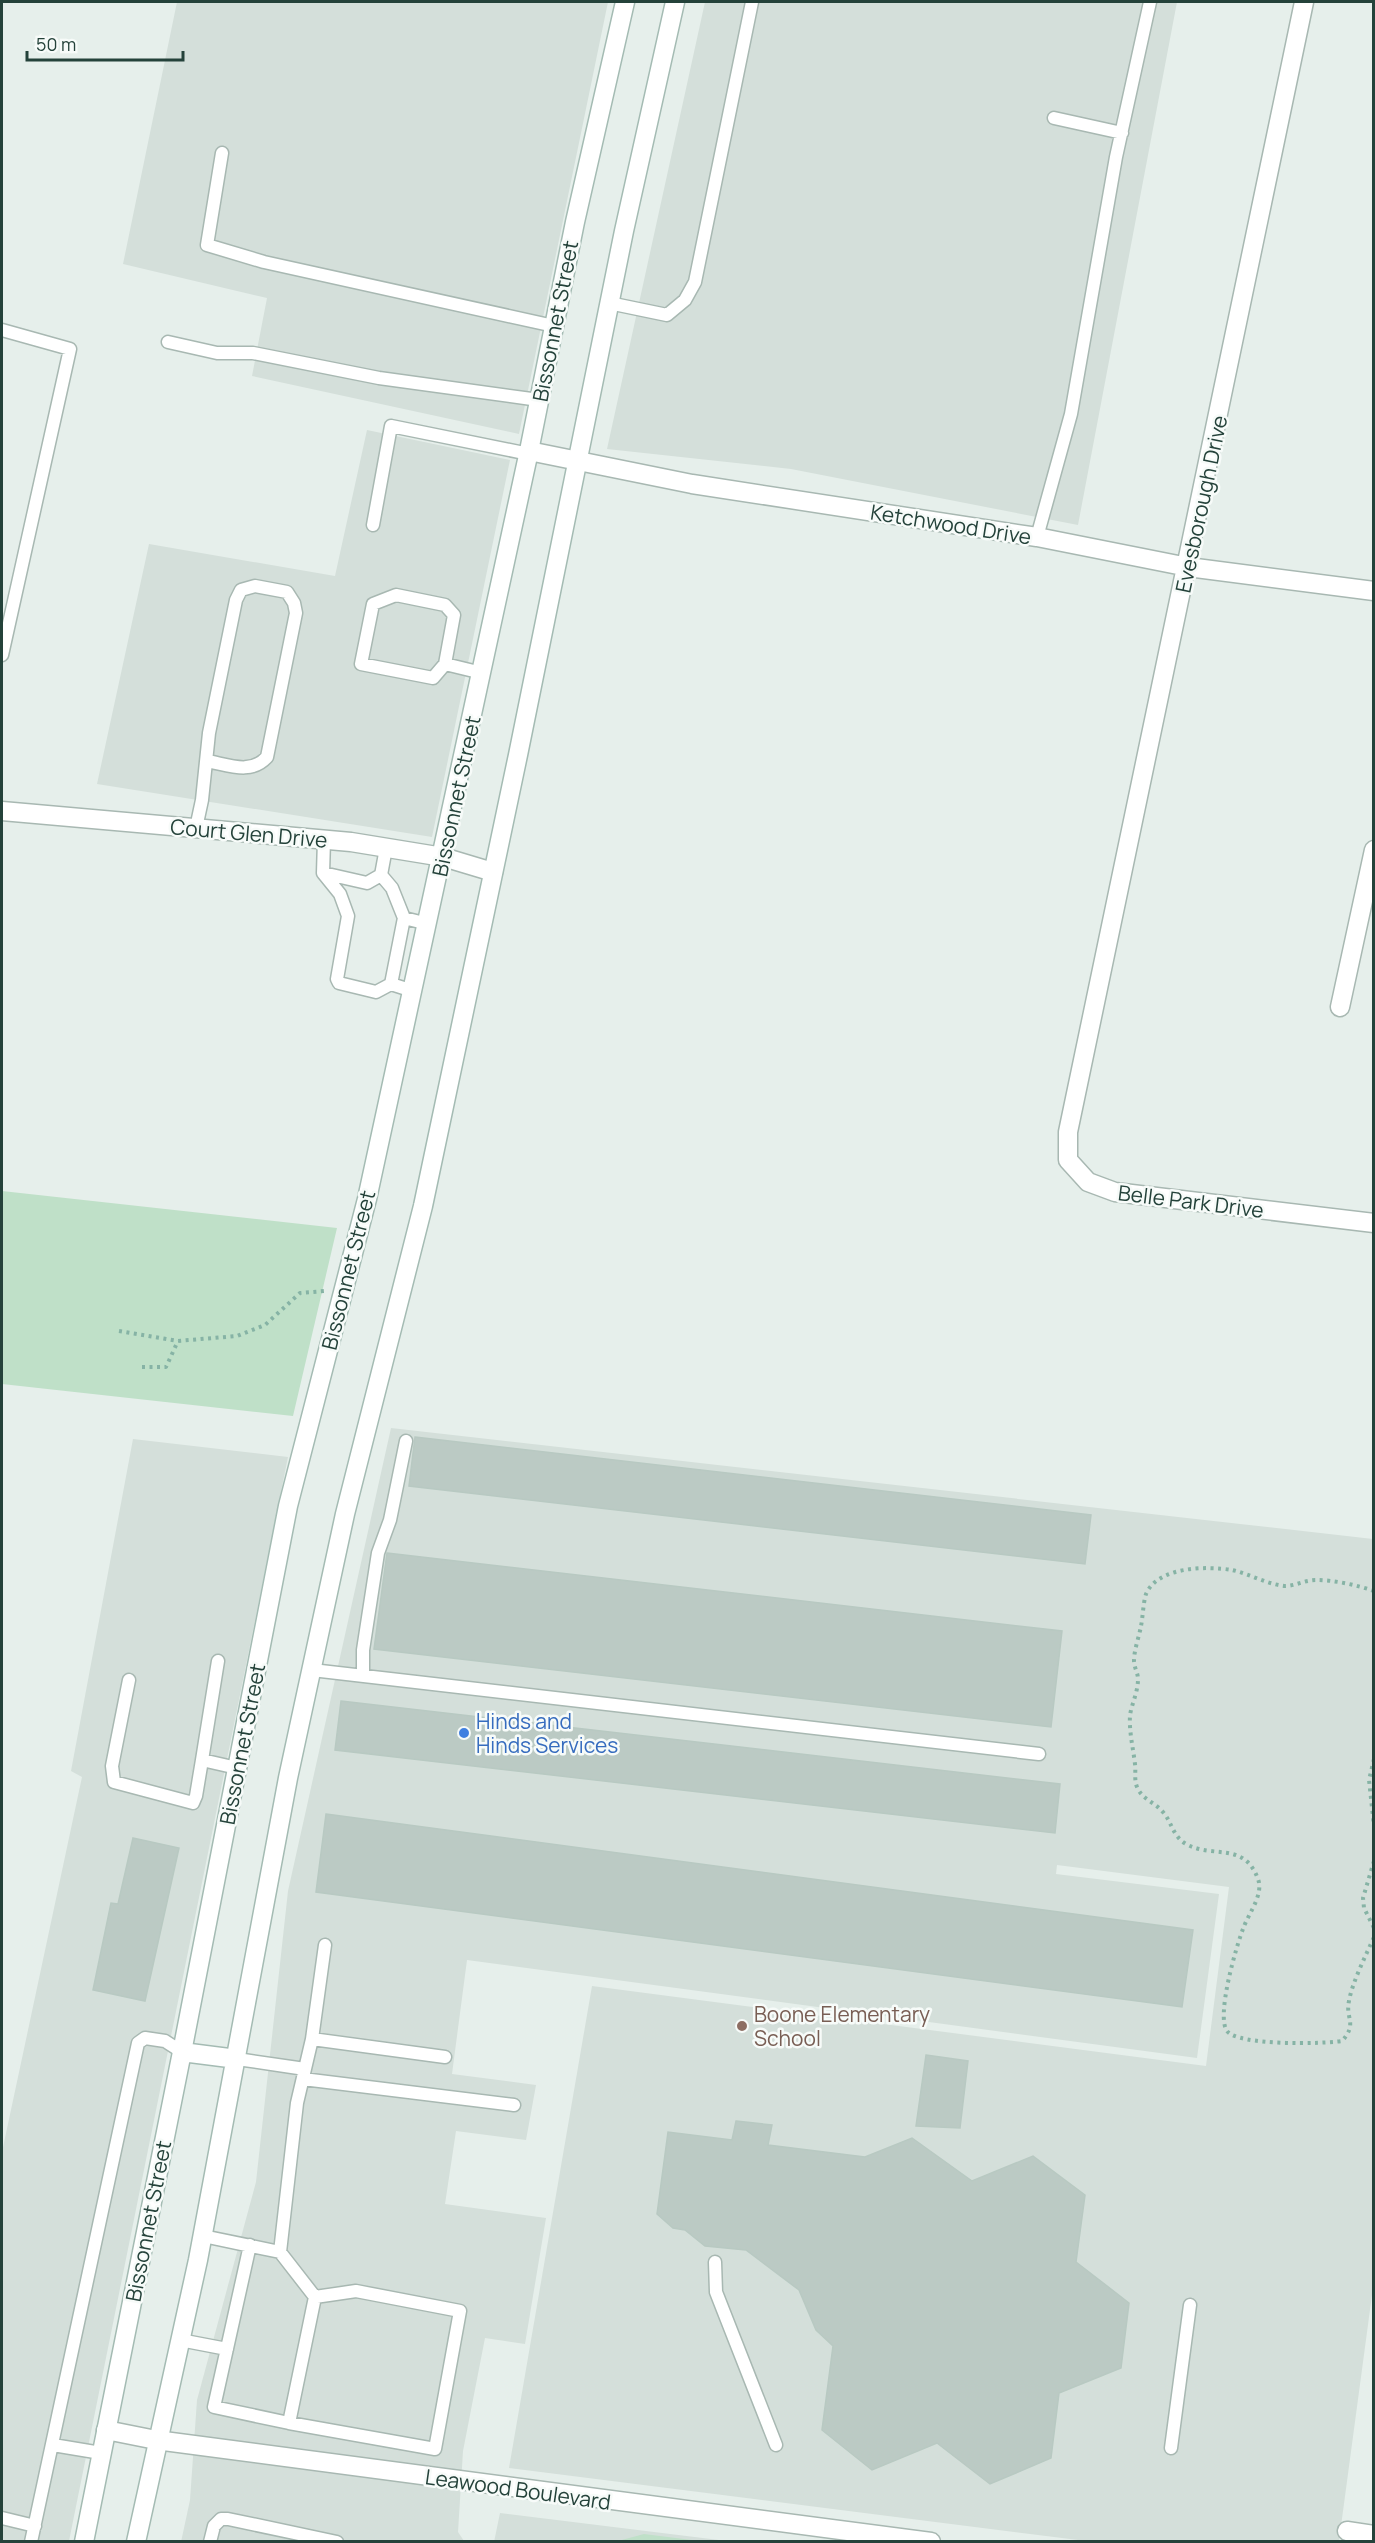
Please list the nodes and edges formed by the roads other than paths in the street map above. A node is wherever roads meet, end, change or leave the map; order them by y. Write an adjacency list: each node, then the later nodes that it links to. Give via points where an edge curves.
1 (625, 2): 10 (main road, Bissonnet Street)
2 (675, 2): 9 (main road)
3 (752, 2): 9 (lane, via 695,282 684,300 667,315)
4 (1150, 2): 7 (lane)
5 (1304, 2): 18 (main road, Evesborough Drive)
6 (1054, 118): 7 (lane)
7 (1122, 133): 17 (lane, via 1071,414)
8 (222, 153): 10 (lane, via 207,245 264,262)
9 (609, 303): 15 (main road)
10 (554, 326): 13 (main road, Bissonnet Street)
11 (2, 330): 20 (lane, via 70,349)
12 (168, 342): 13 (lane, via 217,353 253,353 379,378)
13 (539, 400): 14 (main road, Bissonnet Street)
14 (529, 452): 15 (main road, Ketchwood Drive); 16 (lane, via 391,426); 22 (main road, Bissonnet Street)
15 (577, 460): 17 (main road, Ketchwood Drive, via 692,484); 30 (main road)
16 (373, 525)
17 (1037, 537): 18 (main road, Ketchwood Drive)
18 (1188, 567): 19 (main road, Ketchwood Drive); 37 (main road, Evesborough Drive)
19 (1374, 591)
20 (2, 655)
21 (445, 664): 21 (lane, via 433,678 361,664 373,604 396,595 445,605 454,615); 22 (lane)
22 (482, 673): 29 (main road, Bissonnet Street)
23 (207, 761): 23 (lane, via 236,600 241,590 255,586 286,592 296,613 267,757 251,768); 25 (lane)
24 (2, 811): 25 (main road, Court Glen Drive)
25 (196, 828): 26 (main road, Court Glen Drive)
26 (324, 840): 27 (main road, Court Glen Drive); 31 (lane)
27 (386, 848): 29 (main road, Court Glen Drive); 32 (lane)
28 (1374, 850): 38 (main road)
29 (442, 857): 30 (main road, Court Glen Drive); 34 (main road, Bissonnet Street)
30 (493, 872): 42 (main road, via 423,1206 345,1514)
31 (323, 873): 32 (lane, via 367,883); 35 (lane, via 340,894 348,916 339,983 376,992)
32 (381, 875): 33 (lane, via 392,888)
33 (404, 918): 34 (lane); 35 (lane)
34 (428, 924): 36 (main road, Bissonnet Street)
35 (391, 984): 36 (lane)
36 (413, 991): 47 (main road, Bissonnet Street, via 367,1199 288,1506)
37 (1095, 1006): 39 (main road, Belle Park Drive, via 1068,1132 1068,1160 1088,1182 1115,1192)
38 (1340, 1007)
39 (1374, 1223)
40 (406, 1441): 43 (lane, via 390,1520 378,1553 363,1650)
41 (218, 1661): 46 (lane)
42 (312, 1671): 43 (lane); 52 (main road, via 288,1778)
43 (363, 1676): 45 (lane)
44 (129, 1680): 46 (lane, via 112,1766 114,1782 193,1803)
45 (1039, 1754)
46 (202, 1760): 47 (lane)
47 (237, 1768): 50 (main road, Bissonnet Street)
48 (325, 1945): 49 (lane)
49 (312, 2039): 51 (lane); 53 (lane)
50 (182, 2052): 52 (main road); 64 (main road, Bissonnet Street); 66 (lane, via 165,2041 145,2038 138,2043)
51 (445, 2057)
52 (237, 2059): 53 (lane); 55 (main road)
53 (304, 2074): 54 (lane); 57 (lane, via 297,2103)
54 (514, 2105)
55 (203, 2235): 56 (lane); 61 (main road)
56 (250, 2246): 57 (lane); 62 (lane)
57 (280, 2252): 59 (lane)
58 (715, 2262): 67 (lane, via 716,2292)
59 (315, 2297): 63 (lane); 63 (lane, via 356,2291 460,2311 435,2449)
60 (1190, 2305): 68 (lane)
61 (180, 2340): 62 (lane); 65 (main road)
62 (227, 2349): 63 (lane, via 214,2407)
63 (289, 2423)
64 (106, 2430): 65 (main road, Leawood Boulevard); 69 (main road, Bissonnet Street)
65 (156, 2440): 76 (main road); 79 (main road, Leawood Boulevard)
66 (53, 2445): 69 (lane); 71 (lane)
67 (776, 2445)
68 (1171, 2448)
69 (101, 2454): 75 (main road, Bissonnet Street)
70 (2, 2518): 71 (lane)
71 (35, 2526): 74 (lane)
72 (1347, 2531): 73 (main road)
73 (1374, 2535)
74 (31, 2541)
75 (84, 2541)
76 (135, 2541)
77 (210, 2541): 78 (lane, via 214,2526 221,2519 228,2519)
78 (337, 2541)
79 (931, 2541)

